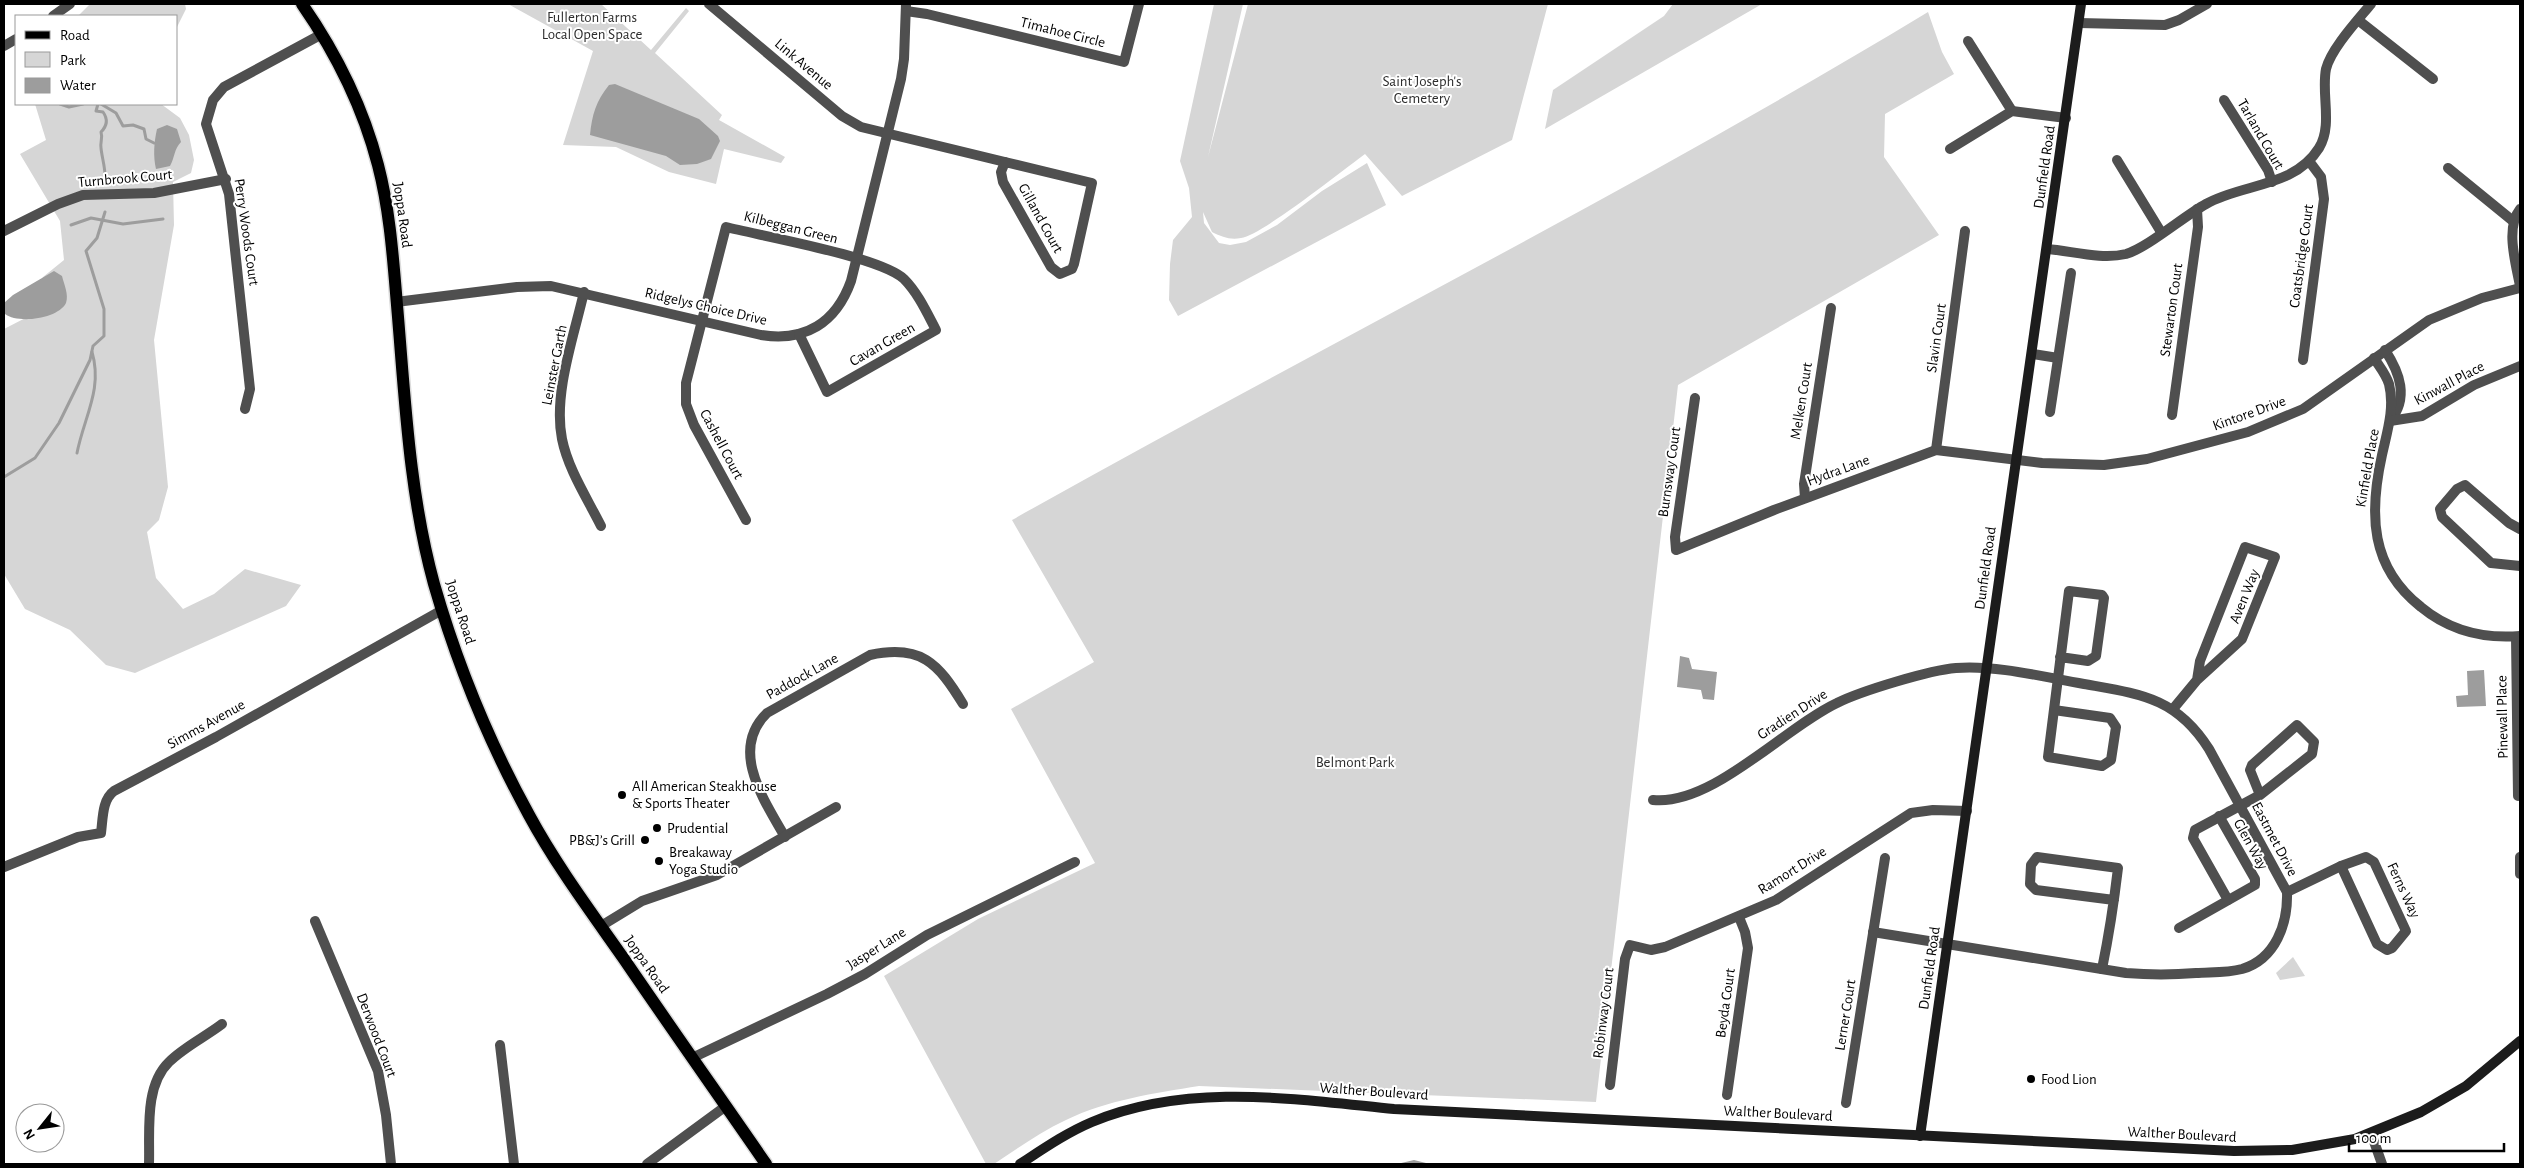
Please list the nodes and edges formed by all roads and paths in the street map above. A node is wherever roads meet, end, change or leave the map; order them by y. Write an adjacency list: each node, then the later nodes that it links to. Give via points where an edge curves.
1 (70, 4): 9 (street)
2 (302, 4): 12 (main road, Joppa Road)
3 (709, 4): 20 (street, Link Avenue, via 842,116 861,127)
4 (1139, 4): 8 (street, Timahoe Circle, via 1124,62)
5 (2082, 4): 11 (main road, Dunfield Road)
6 (2207, 4): 11 (street, via 2165,25)
7 (2371, 4): 10 (street)
8 (906, 8): 20 (street, Ridgelys Choice Drive, via 901,79)
9 (54, 15)
10 (2358, 20): 16 (street); 23 (street, via 2330,59 2326,72 2324,136)
11 (2079, 23): 19 (main road, Dunfield Road)
12 (322, 34): 26 (street, Perry Woods Court, via 218,92 207,117 207,131); 39 (main road, Joppa Road, via 353,93 378,164 388,218)
13 (15, 40): 15 (street)
14 (1968, 41): 18 (street)
15 (4, 46)
16 (2434, 79)
17 (2224, 100): 27 (street, Tarland Court, via 2268,170)
18 (2012, 111): 19 (street); 21 (street)
19 (2066, 118): 34 (main road, Dunfield Road)
20 (886, 133): 24 (street, Gilland Court); 35 (street, Ridgelys Choice Drive)
21 (1950, 149)
22 (2117, 160): 33 (street)
23 (2309, 161): 27 (street, via 2290,175); 47 (street, Coatsbridge Court, via 2321,177 2324,199)
24 (1005, 162): 24 (street, Gilland Court, via 1092,183 1074,264 1066,272 1060,274 1051,267 1004,182 1001,172)
25 (2448, 168): 30 (street)
26 (226, 179): 31 (street, Turnbrook Court, via 154,194 83,196 58,204); 50 (street, Perry Woods Court, via 247,350 250,394)
27 (2272, 182): 28 (street, via 2216,199)
28 (2197, 209): 33 (street); 52 (street, Stewarton Court, via 2198,227)
29 (2520, 209): 30 (street)
30 (2513, 221): 37 (street)
31 (4, 231)
32 (1966, 231): 54 (street, Slavin Court)
33 (2161, 232): 34 (street, via 2143,246 2123,254 2103,256)
34 (2047, 249): 44 (main road, Dunfield Road)
35 (856, 259): 41 (street, Kilbeggan Green, via 726,227); 42 (street, Ridgelys Choice Drive, via 846,294 834,312 822,323); 42 (street, Cavan Green, via 893,271 903,278 936,330 827,392)
36 (2071, 273): 45 (street)
37 (2520, 287): 43 (street, Kintore Drive, via 2454,308 2409,332)
38 (584, 292): 39 (street, Ridgelys Choice Drive, via 536,286); 41 (street, Ridgelys Choice Drive); 58 (street, Leinster Garth, via 562,389 560,424 568,459)
39 (396, 302): 62 (main road, Joppa Road, via 414,481 424,544)
40 (1831, 308): 56 (street, Melken Court, via 1805,474)
41 (701, 320): 42 (street, Ridgelys Choice Drive, via 771,336); 57 (street, Cashell Court, via 686,383 686,404 694,425)
42 (799, 334)
43 (2385, 350): 46 (street, Kintore Drive); 53 (street, Kinfield Place, via 2398,372 2401,391 2398,411)
44 (2033, 354): 45 (street); 55 (main road, Dunfield Road)
45 (2058, 358): 51 (street)
46 (2374, 358): 53 (street, Kinfield Place, via 2389,384); 55 (street, Kintore Drive, via 2303,408 2248,432 2147,459 2104,465)
47 (2303, 360)
48 (2520, 366): 53 (street, Kinwall Place, via 2474,385 2422,416)
49 (1695, 398): 60 (street, Burnsway Court, via 1675,537)
50 (245, 409)
51 (2050, 412)
52 (2172, 415)
53 (2390, 421): 63 (street, Kinfield Place, via 2373,516 2385,564 2413,602 2440,620 2470,634)
54 (1936, 450): 55 (street, Hydra Lane); 56 (street, Hydra Lane)
55 (2016, 460): 65 (main road, Dunfield Road)
56 (1805, 498): 60 (street, Hydra Lane)
57 (746, 520)
58 (601, 526)
59 (2520, 529): 61 (street, via 2464,485 2440,509 2442,517 2491,564)
60 (1676, 550)
61 (2520, 566)
62 (442, 610): 83 (street, Simms Avenue, via 114,791 105,802 101,833 78,837); 90 (main road, Joppa Road, via 478,708 521,800)
63 (2518, 636): 72 (street, Pinewall Place)
64 (2060, 657): 64 (street, via 2088,661 2096,656 2102,595 2069,591); 66 (street)
65 (1986, 669): 66 (street, Eastmet Drive); 73 (street, Gradien Drive, via 1955,668 1844,700 1713,783 1678,799 1667,802); 76 (main road, Dunfield Road)
66 (2057, 680): 69 (street, Eastmet Drive, via 2128,692); 70 (street)
67 (2197, 680): 67 (street, Aven Way, via 2242,639 2275,557 2245,546 2200,662); 69 (street, Aven Way)
68 (963, 704): 78 (street, Paddock Lane, via 948,679 929,660 902,651 870,655 767,713 753,733 749,746 751,762 763,798)
69 (2173, 709): 75 (street, Eastmet Drive, via 2204,741)
70 (2054, 710): 70 (street, via 2048,757 2102,766 2111,760 2116,727 2110,718)
71 (2260, 795): 71 (street, Glen Way, via 2312,754 2314,742 2297,725 2252,765 2250,770); 75 (street, Glen Way)
72 (2518, 796)
73 (1653, 800)
74 (836, 807): 78 (street)
75 (2241, 807): 77 (street, Glen Way); 85 (street, Eastmet Drive)
76 (1967, 811): 88 (street, Ramort Drive, via 1911,813 1776,900); 93 (main road, Dunfield Road)
77 (2219, 816): 87 (street, Glen Way, via 2195,830 2193,838); 87 (street, Glen Way, via 2255,879 2255,885)
78 (786, 836): 90 (street, via 717,875 642,901)
79 (2520, 857): 84 (street)
80 (1885, 858): 92 (street, Lerner Court)
81 (1075, 862): 99 (street, Jasper Lane, via 927,934 827,994)
82 (2341, 866): 82 (street, Ferns Way, via 2377,944 2382,949 2392,948 2406,931 2374,862 2366,857); 85 (street, Ferns Way)
83 (4, 867)
84 (2520, 874)
85 (2287, 892): 95 (street, Eastmet Drive, via 2286,918 2276,942 2267,954 2249,966 2230,972 2162,975)
86 (2114, 900): 86 (street, via 2118,868 2037,857 2031,865 2032,888); 95 (street)
87 (2228, 900): 91 (street, Glen Way)
88 (1739, 917): 94 (street, Ramort Drive, via 1660,949); 101 (street, Beyda Court, via 1748,948)
89 (316, 921): 107 (street, Derwood Court, via 378,1071)
90 (601, 926): 99 (main road, Joppa Road)
91 (2179, 928)
92 (1873, 932): 93 (street); 102 (street, Lerner Court)
93 (1947, 943): 95 (street, Eastmet Drive); 105 (main road, Dunfield Road)
94 (1630, 945): 100 (street, Robinway Court, via 1625,959)
95 (2102, 969)
96 (222, 1024): 106 (street, via 170,1060 158,1076 151,1110)
97 (2520, 1041): 104 (main road, Walther Boulevard, via 2466,1086 2421,1112)
98 (500, 1045): 108 (street)
99 (692, 1058): 103 (main road, Joppa Road)
100 (1610, 1085)
101 (1727, 1095)
102 (1846, 1103)
103 (726, 1106): 109 (street); 110 (main road, Joppa Road)
104 (2371, 1133): 105 (main road, Walther Boulevard, via 2315,1147 2266,1152); 112 (street)
105 (1920, 1136): 111 (main road, Walther Boulevard, via 1222,1097 1171,1100 1118,1113 1074,1131)
106 (150, 1164)
107 (391, 1164)
108 (514, 1164)
109 (647, 1164)
110 (766, 1164)
111 (1020, 1164)
112 (2382, 1164)

